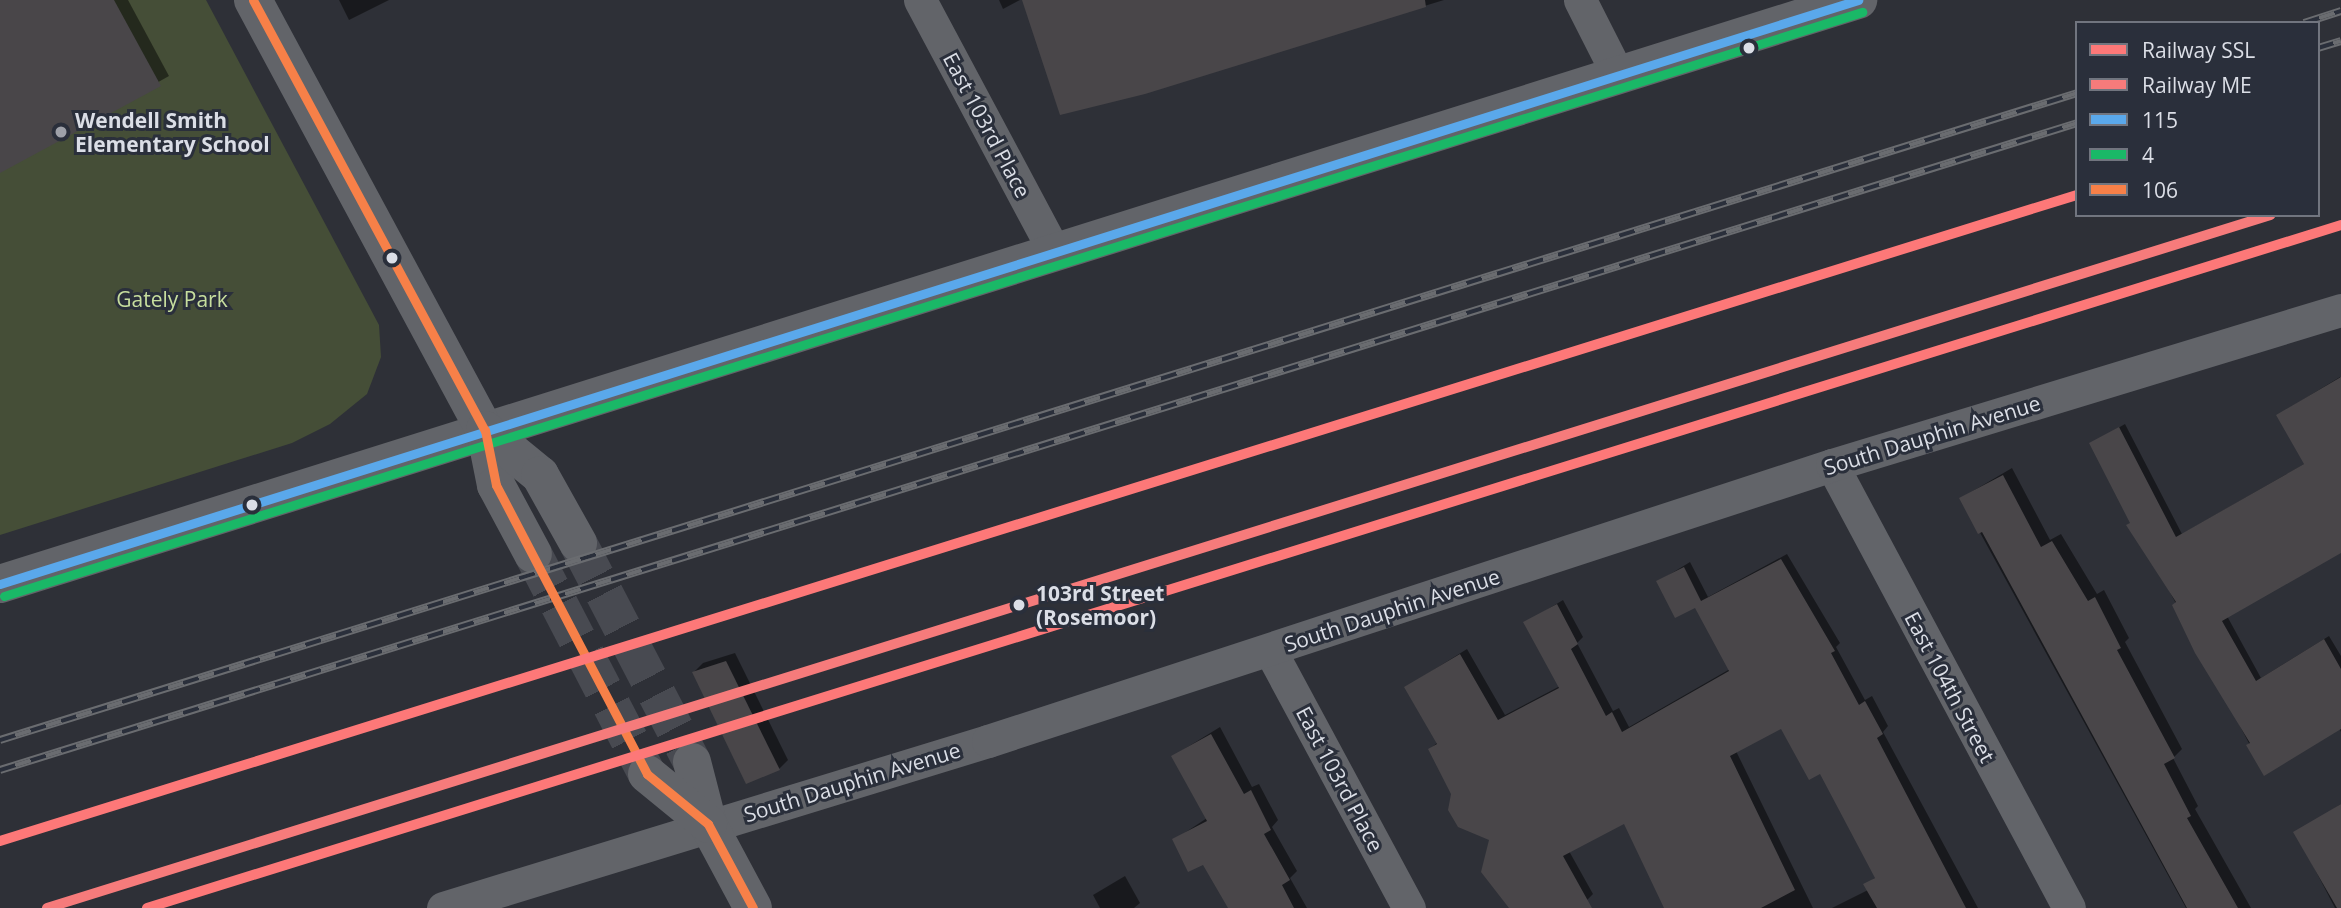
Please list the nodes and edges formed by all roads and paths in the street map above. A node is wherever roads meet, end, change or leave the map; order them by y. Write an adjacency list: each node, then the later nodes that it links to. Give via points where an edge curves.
1 (253, 0): 8 (street)
2 (920, 0): 6 (street, East 103rd Place)
3 (1580, 0): 5 (street)
4 (1858, 0): 5 (street)
5 (1618, 75): 6 (street)
6 (1054, 251): 8 (street)
7 (2341, 310): 9 (street, South Dauphin Avenue)
8 (485, 430): 10 (street, via 540,475); 11 (street, via 496,485); 12 (street)
9 (1832, 465): 13 (street, South Dauphin Avenue); 20 (street, East 104th Street)
10 (578, 543)
11 (533, 554)
12 (0, 584)
13 (1270, 650): 16 (street, South Dauphin Avenue, via 989,741); 19 (street, East 103rd Place)
14 (692, 762): 16 (street)
15 (647, 774): 16 (street)
16 (708, 824): 17 (street, South Dauphin Avenue); 18 (street)
17 (443, 908)
18 (753, 908)
19 (1409, 908)
20 (2069, 908)

